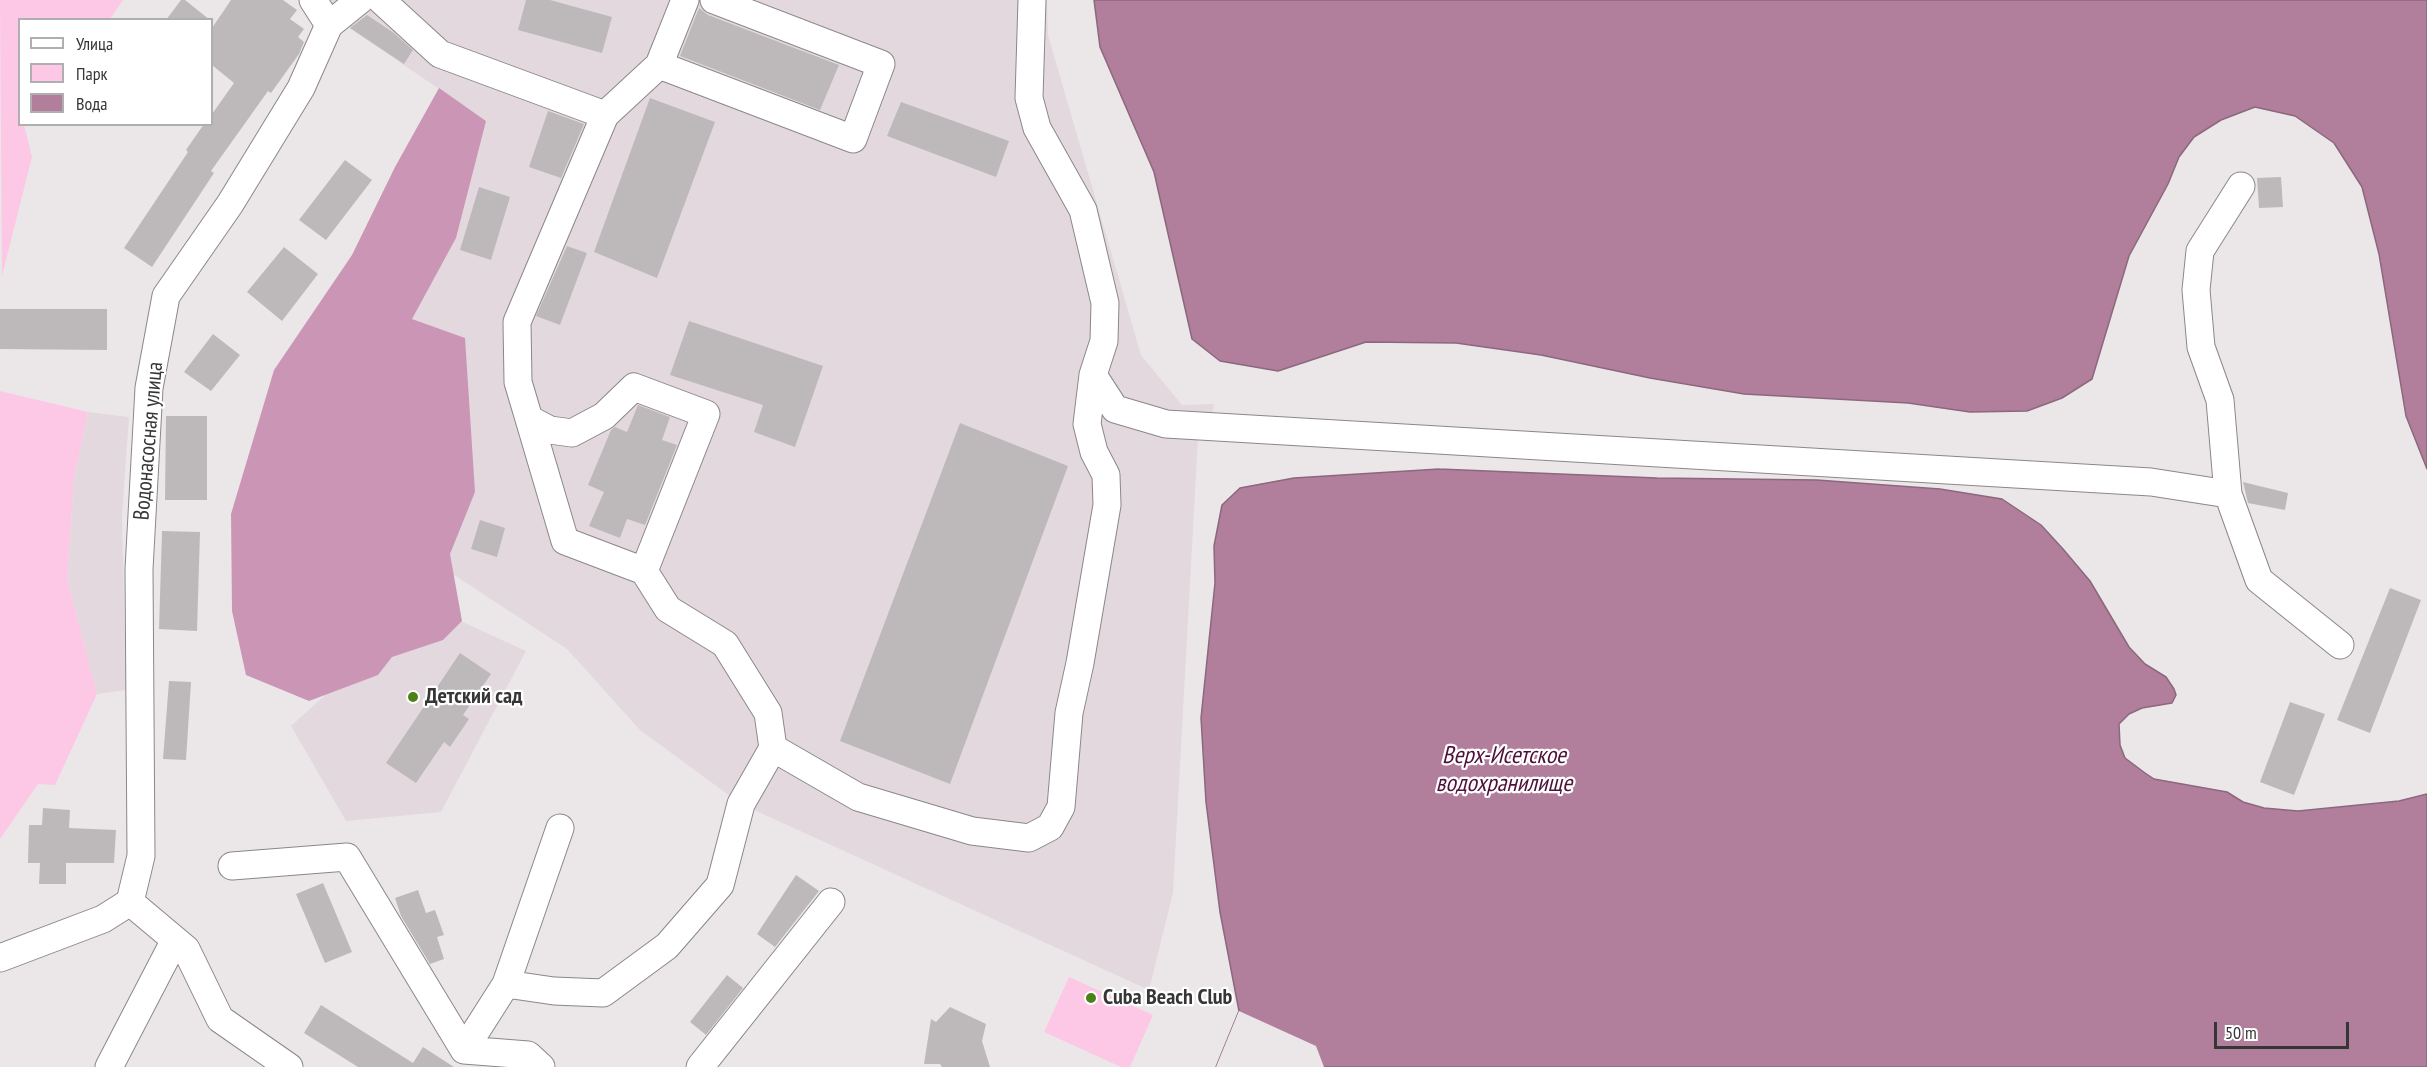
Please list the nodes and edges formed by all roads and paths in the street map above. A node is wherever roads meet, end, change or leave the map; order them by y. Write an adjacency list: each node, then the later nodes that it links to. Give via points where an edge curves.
1 (313, 0): 7 (street)
2 (360, 0): 7 (street)
3 (685, 0): 8 (street)
4 (714, 0): 8 (street, via 881,64 853,139)
5 (1032, 0): 11 (street, via 1029,98 1038,128 1083,210 1105,303 1104,341)
6 (388, 2): 9 (street, via 440,54)
7 (329, 26): 19 (street, Водонасосная улица, via 301,88 230,204 166,296 149,388 140,569 141,856)
8 (659, 65): 9 (street)
9 (605, 116): 12 (street, via 517,322 518,382)
10 (2241, 186): 13 (street, via 2200,251 2196,291 2201,347 2220,400)
11 (1093, 375): 13 (street, via 1115,409 1166,424 2151,482); 16 (street, via 1087,424 1106,475 1107,505 1069,713 1061,807 1050,826 1029,838 972,831 858,797)
12 (529, 419): 14 (street, via 565,541); 14 (street, via 550,430 572,433 604,416 634,387 706,414)
13 (2228, 494): 15 (street, via 2259,579)
14 (644, 572): 16 (street, via 668,609 725,644 768,713)
15 (2340, 645)
16 (773, 748): 23 (street, via 741,804 720,885 667,946 603,993)
17 (560, 828): 23 (street)
18 (232, 866): 24 (street, via 347,857)
19 (130, 902): 21 (street); 22 (street, via 103,920)
20 (831, 902): 28 (street)
21 (176, 940): 25 (street); 26 (street, via 186,949 220,1019)
22 (0, 958)
23 (506, 984): 24 (street)
24 (464, 1050): 27 (street, via 528,1055)
25 (109, 1067)
26 (290, 1067)
27 (541, 1067)
28 (700, 1067)

